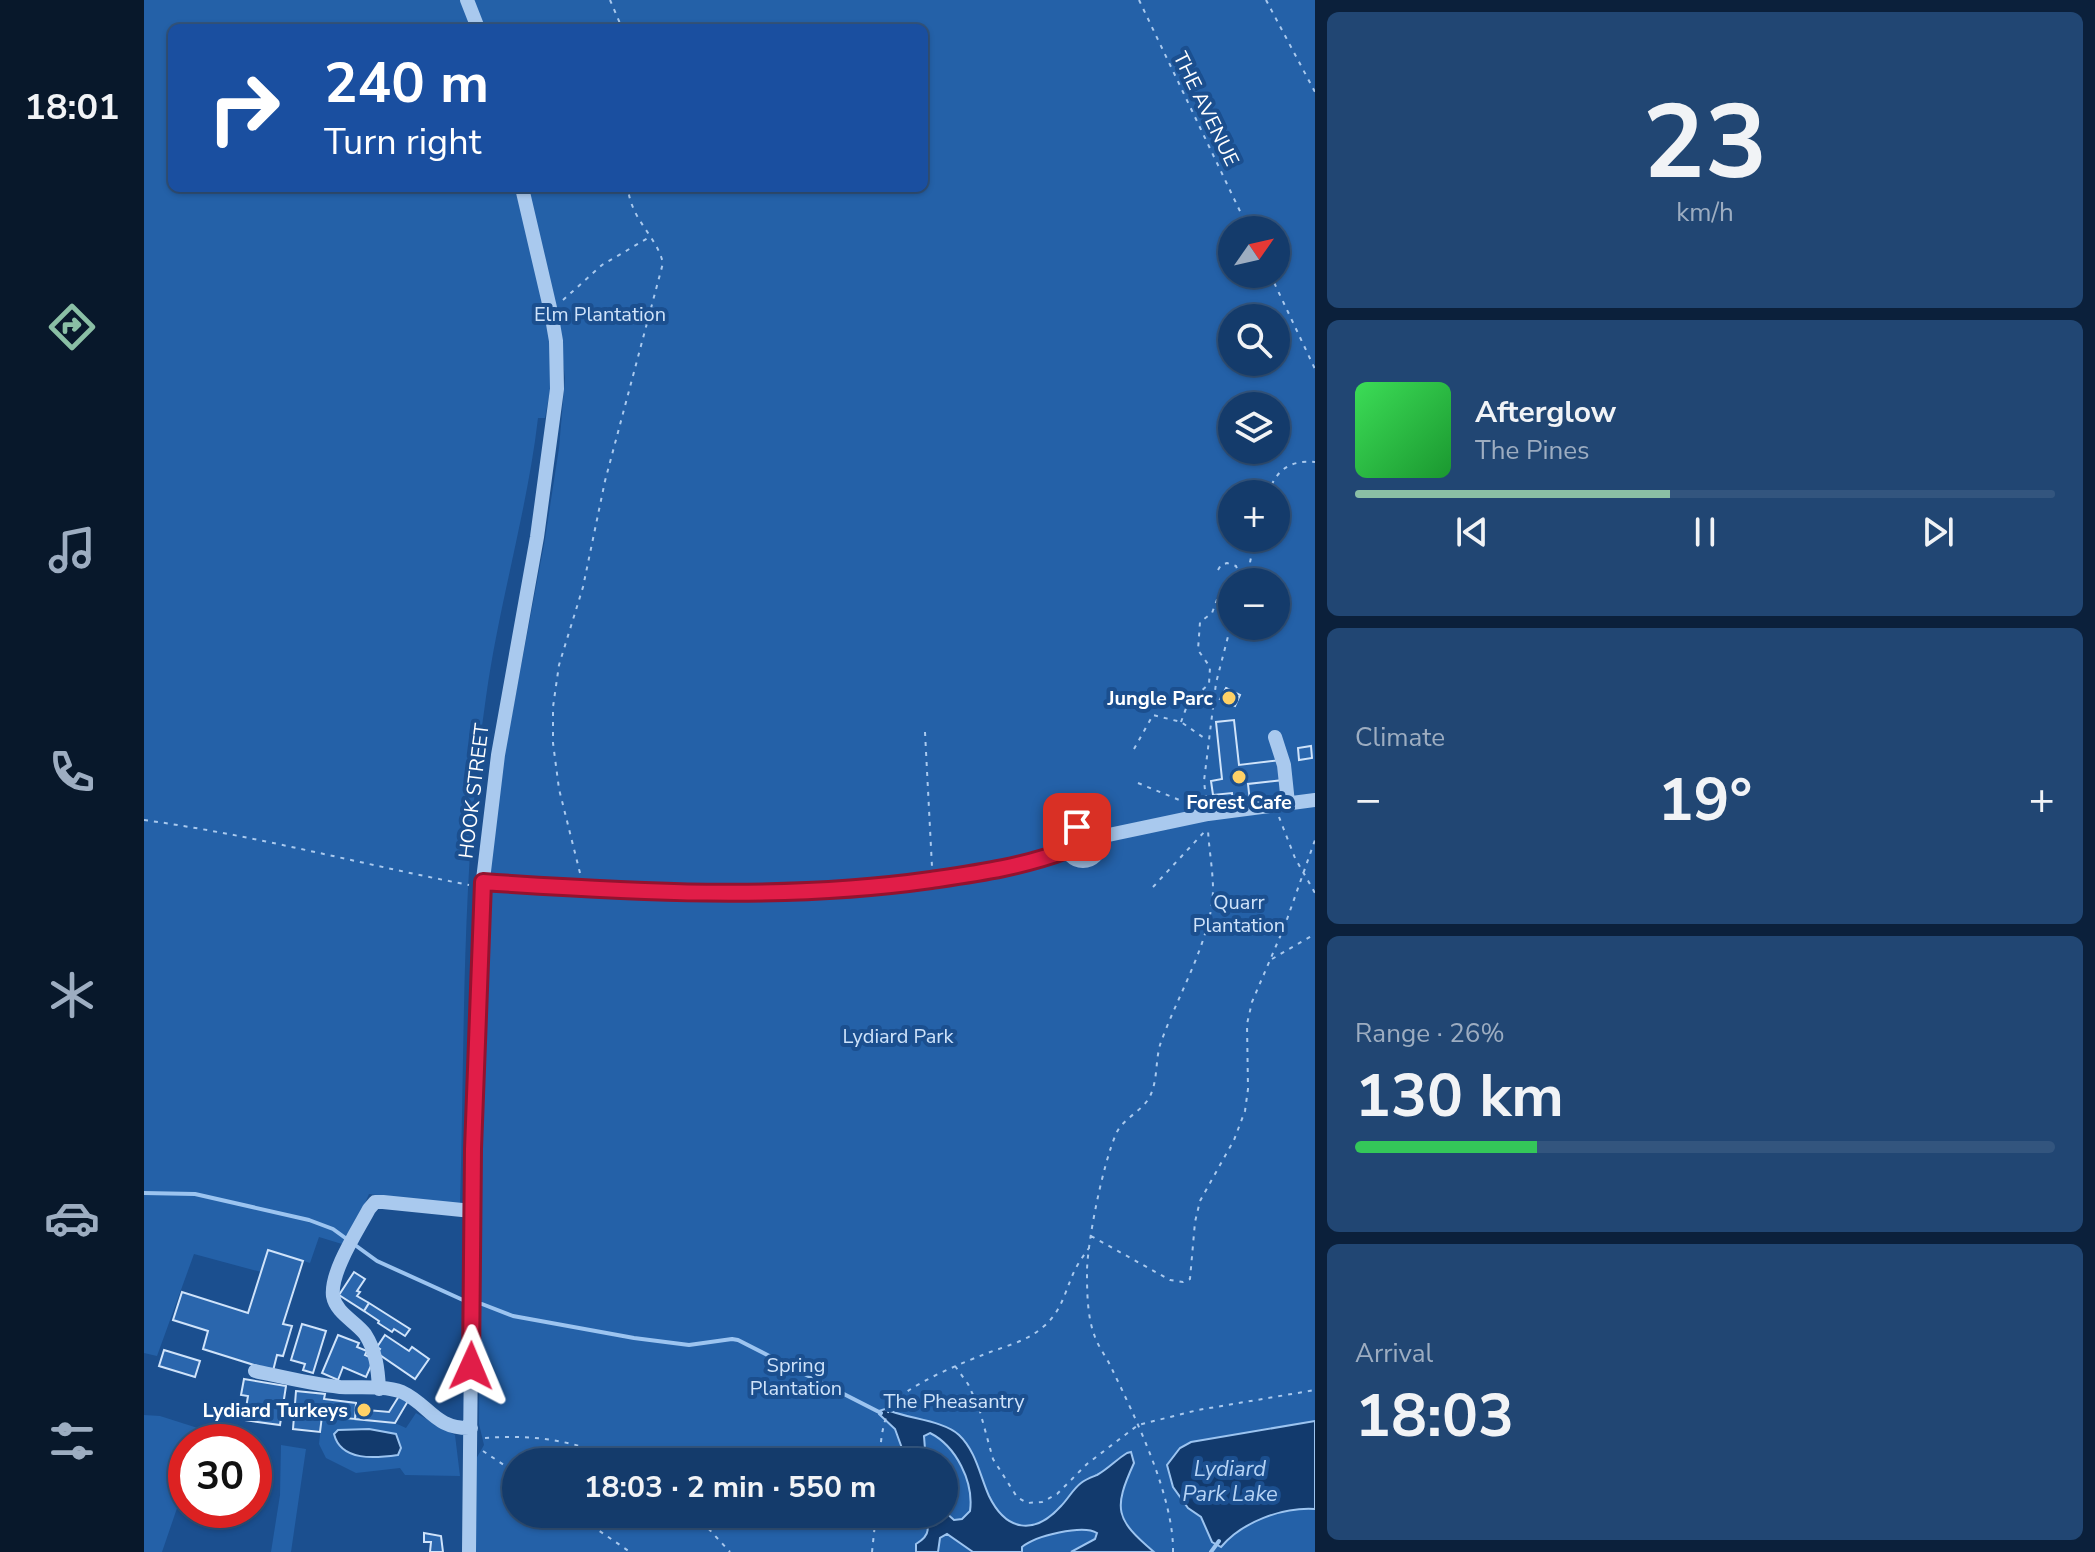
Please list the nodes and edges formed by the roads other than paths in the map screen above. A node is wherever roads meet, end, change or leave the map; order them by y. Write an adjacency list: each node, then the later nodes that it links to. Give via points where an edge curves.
1 (467, 0): 2 (street)
2 (476, 24)
3 (523, 192): 9 (street, HOOK STREET, via 551,312 557,389)
4 (1275, 737): 6 (street, via 1284,765)
5 (1315, 800): 6 (street)
6 (1282, 804): 7 (street)
7 (1099, 837): 8 (street, via 1099,850 1089,860 1075,859); 8 (street, via 1091,828 1077,827 1066,838)
8 (1067, 850): 9 (street, via 1010,868 871,888 748,893)
9 (482, 885): 10 (street, HOOK STREET)
10 (472, 1211): 12 (street, via 375,1202 352,1244 336,1276 333,1298 373,1347); 13 (street, HOOK STREET)
11 (255, 1371): 12 (street)
12 (379, 1389): 13 (street, via 404,1393)
13 (470, 1438): 14 (street, HOOK STREET)
14 (469, 1552)

